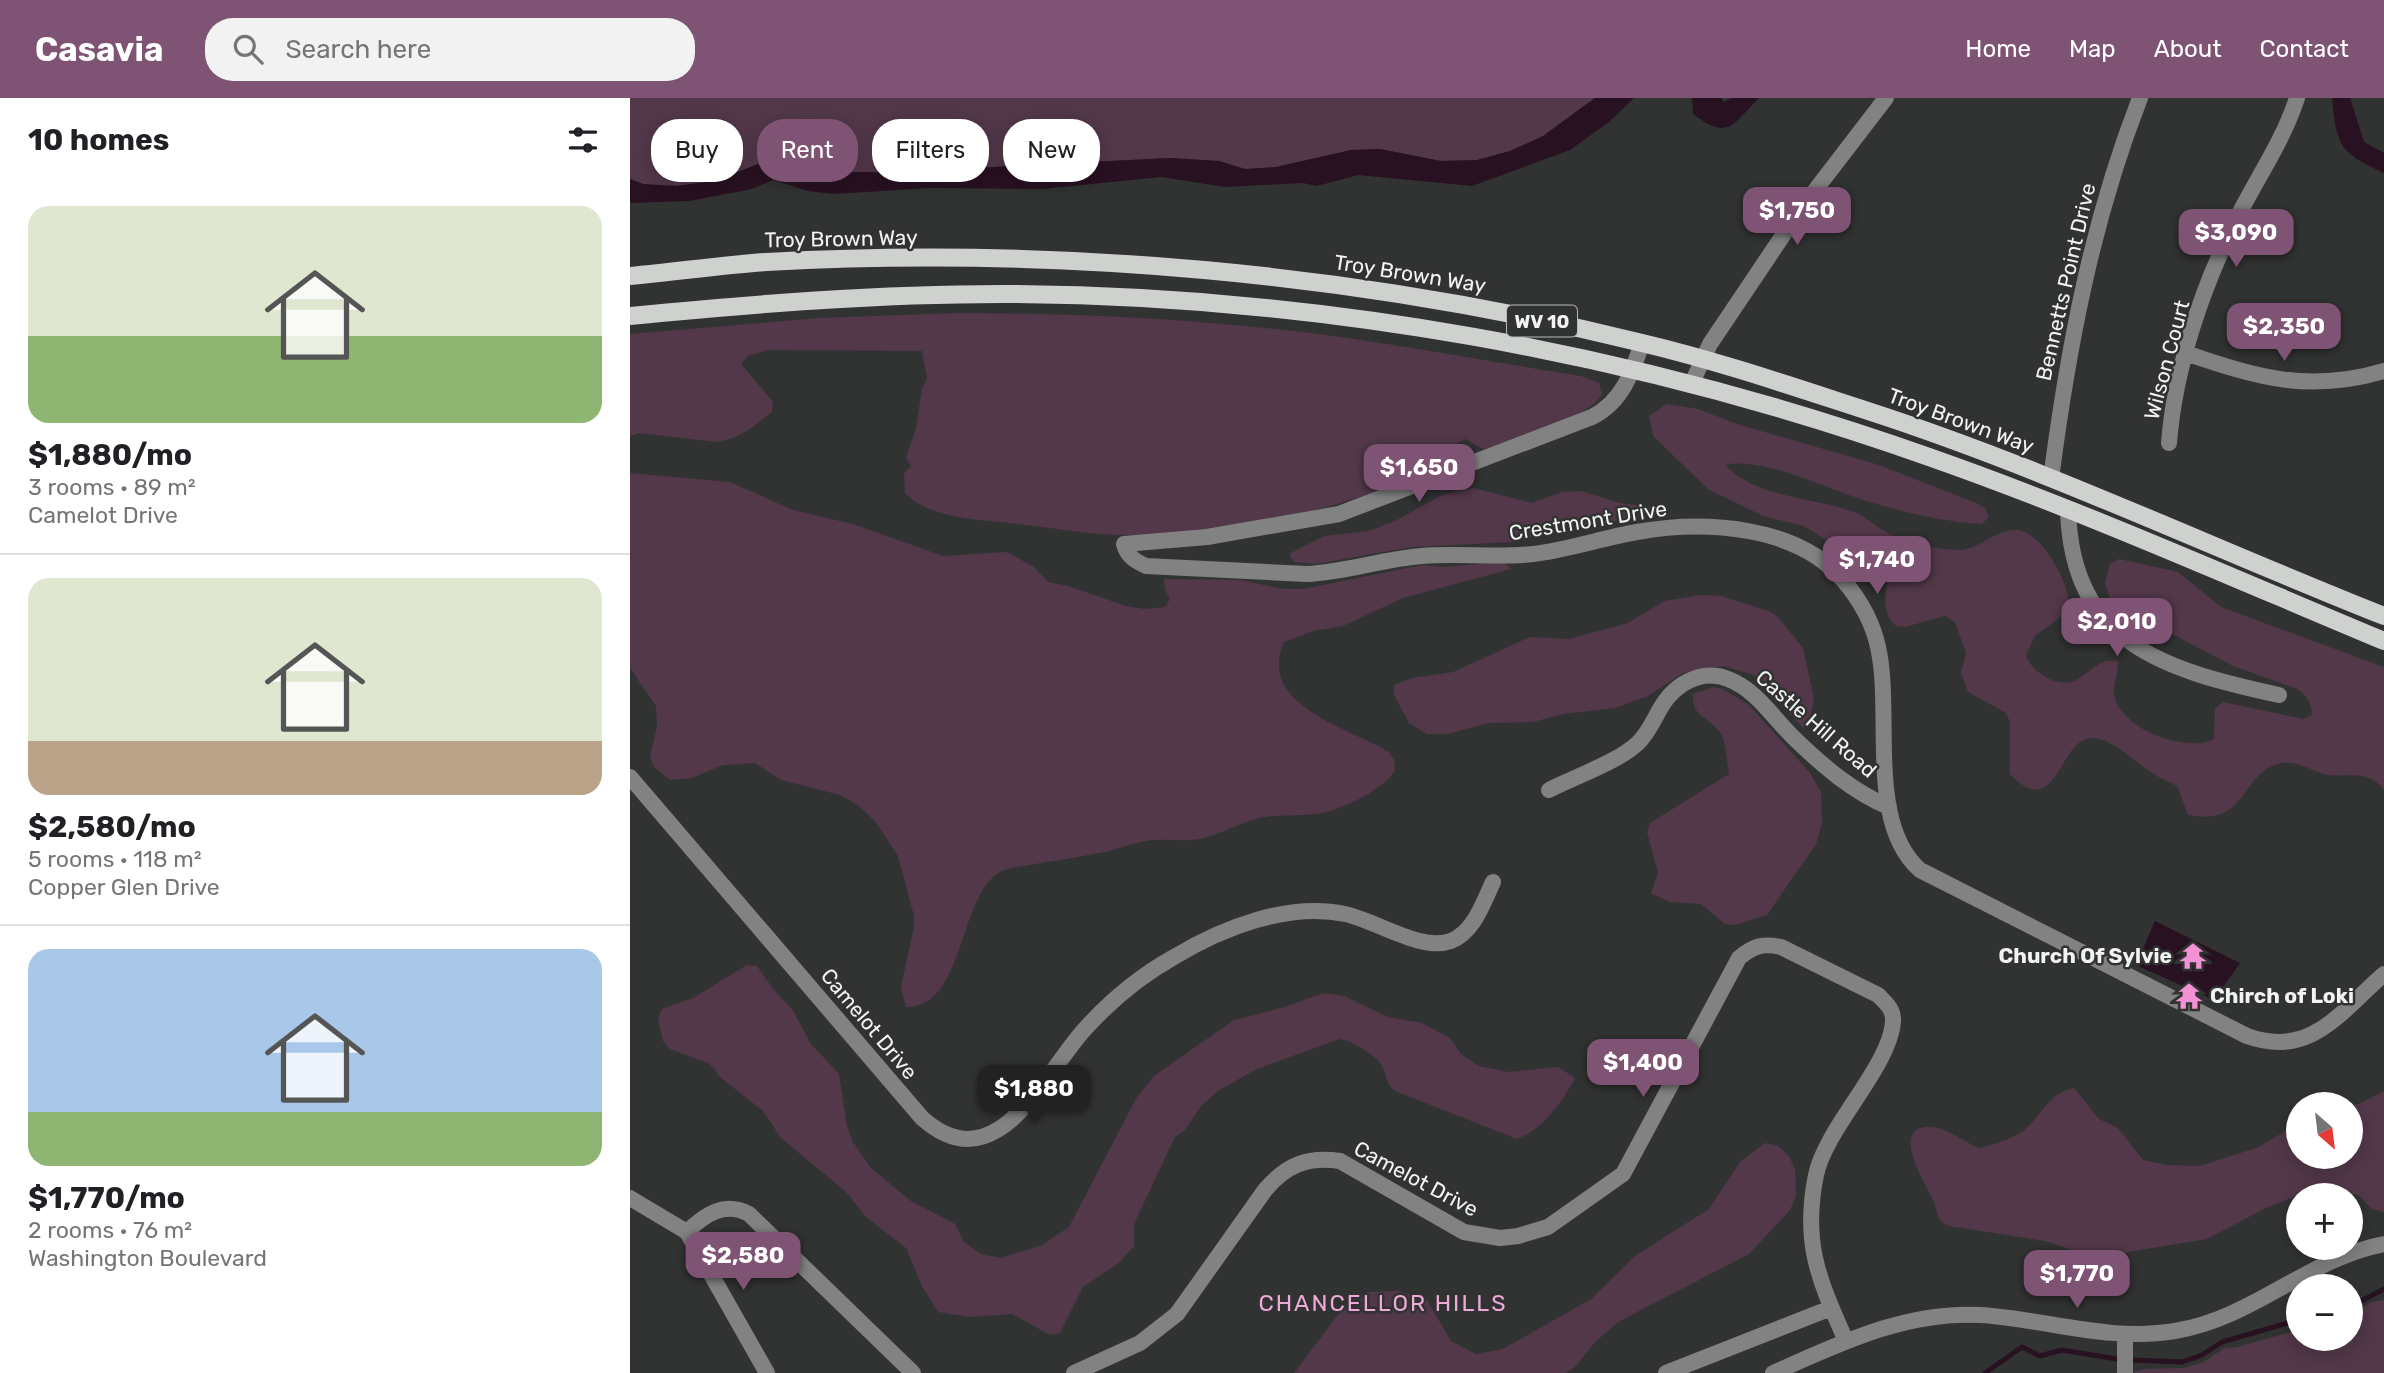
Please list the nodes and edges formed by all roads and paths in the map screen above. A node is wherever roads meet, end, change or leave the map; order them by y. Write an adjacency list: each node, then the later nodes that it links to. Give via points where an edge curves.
1 (1886, 98): 8 (street, via 1800,210)
2 (2140, 98): 13 (street, Bennetts Point Drive, via 2090,254 2063,387)
3 (2297, 98): 7 (street, Wilson Court, via 2236,222)
4 (630, 276): 6 (main road, Troy Brown Way / WV 10, via 766,262 1017,258 1192,269 1487,309)
5 (630, 316): 9 (main road, WV 10, via 895,295 1128,298 1242,306 1434,330)
6 (1642, 343): 8 (main road, Troy Brown Way / WV 10); 9 (street, Crestmont Drive)
7 (2186, 353): 10 (street, via 2238,372 2281,381 2331,382); 12 (street, Wilson Court)
8 (1702, 359): 11 (street); 13 (main road, Troy Brown Way / WV 10, via 1872,412)
9 (1633, 370): 11 (main road, WV 10); 20 (street, Crestmont Drive, via 1617,398 1592,417 1357,508 1269,527 1124,544 1125,550 1146,566 1307,574 1425,556 1533,554 1672,528 1727,529 1779,540 1812,555 1840,576 1874,635 1881,666)
10 (2384, 371)
11 (1691, 384): 14 (main road, WV 10, via 1926,456)
12 (2169, 443)
13 (2051, 479): 15 (main road, Troy Brown Way / WV 10)
14 (2068, 510): 16 (main road, WV 10); 17 (street, via 2077,576 2125,642 2230,685)
15 (2384, 616)
16 (2384, 641)
17 (2279, 695)
18 (630, 777): 21 (street, Camelot Drive, via 922,1118 935,1129 961,1139 989,1135 1012,1122 1101,1012 1153,969 1195,945 1241,926 1311,911 1347,914 1432,943 1449,942 1469,929)
19 (1549, 790): 20 (street, Castle Hill Road, via 1636,744 1673,691 1700,676 1716,675 1753,693 1794,738 1840,778)
20 (1889, 807): 22 (street, Crestmont Drive, via 1904,853 1930,876 2257,1040 2283,1044 2307,1039)
21 (1493, 883)
22 (2384, 974)
23 (630, 1198): 24 (street)
24 (687, 1232): 29 (street); 30 (street, via 717,1210 749,1214)
25 (2384, 1244): 27 (street, via 2334,1261 2229,1316 2175,1331)
26 (1831, 1308): 28 (street, Camelot Drive); 31 (street, Camelot Drive, via 1812,1249 1816,1172 1886,1044 1892,1010 1878,996 1781,947 1759,945 1748,950 1733,968 1623,1174 1562,1220 1518,1236 1481,1237 1447,1224 1340,1161 1293,1165 1265,1190 1177,1314 1140,1343); 32 (street)
27 (2125, 1335): 28 (street, via 2001,1317 1951,1316 1898,1324); 34 (street)
28 (1846, 1341): 33 (street)
29 (767, 1373)
30 (913, 1373)
31 (1074, 1373)
32 (1666, 1373)
33 (1773, 1373)
34 (2125, 1373)

